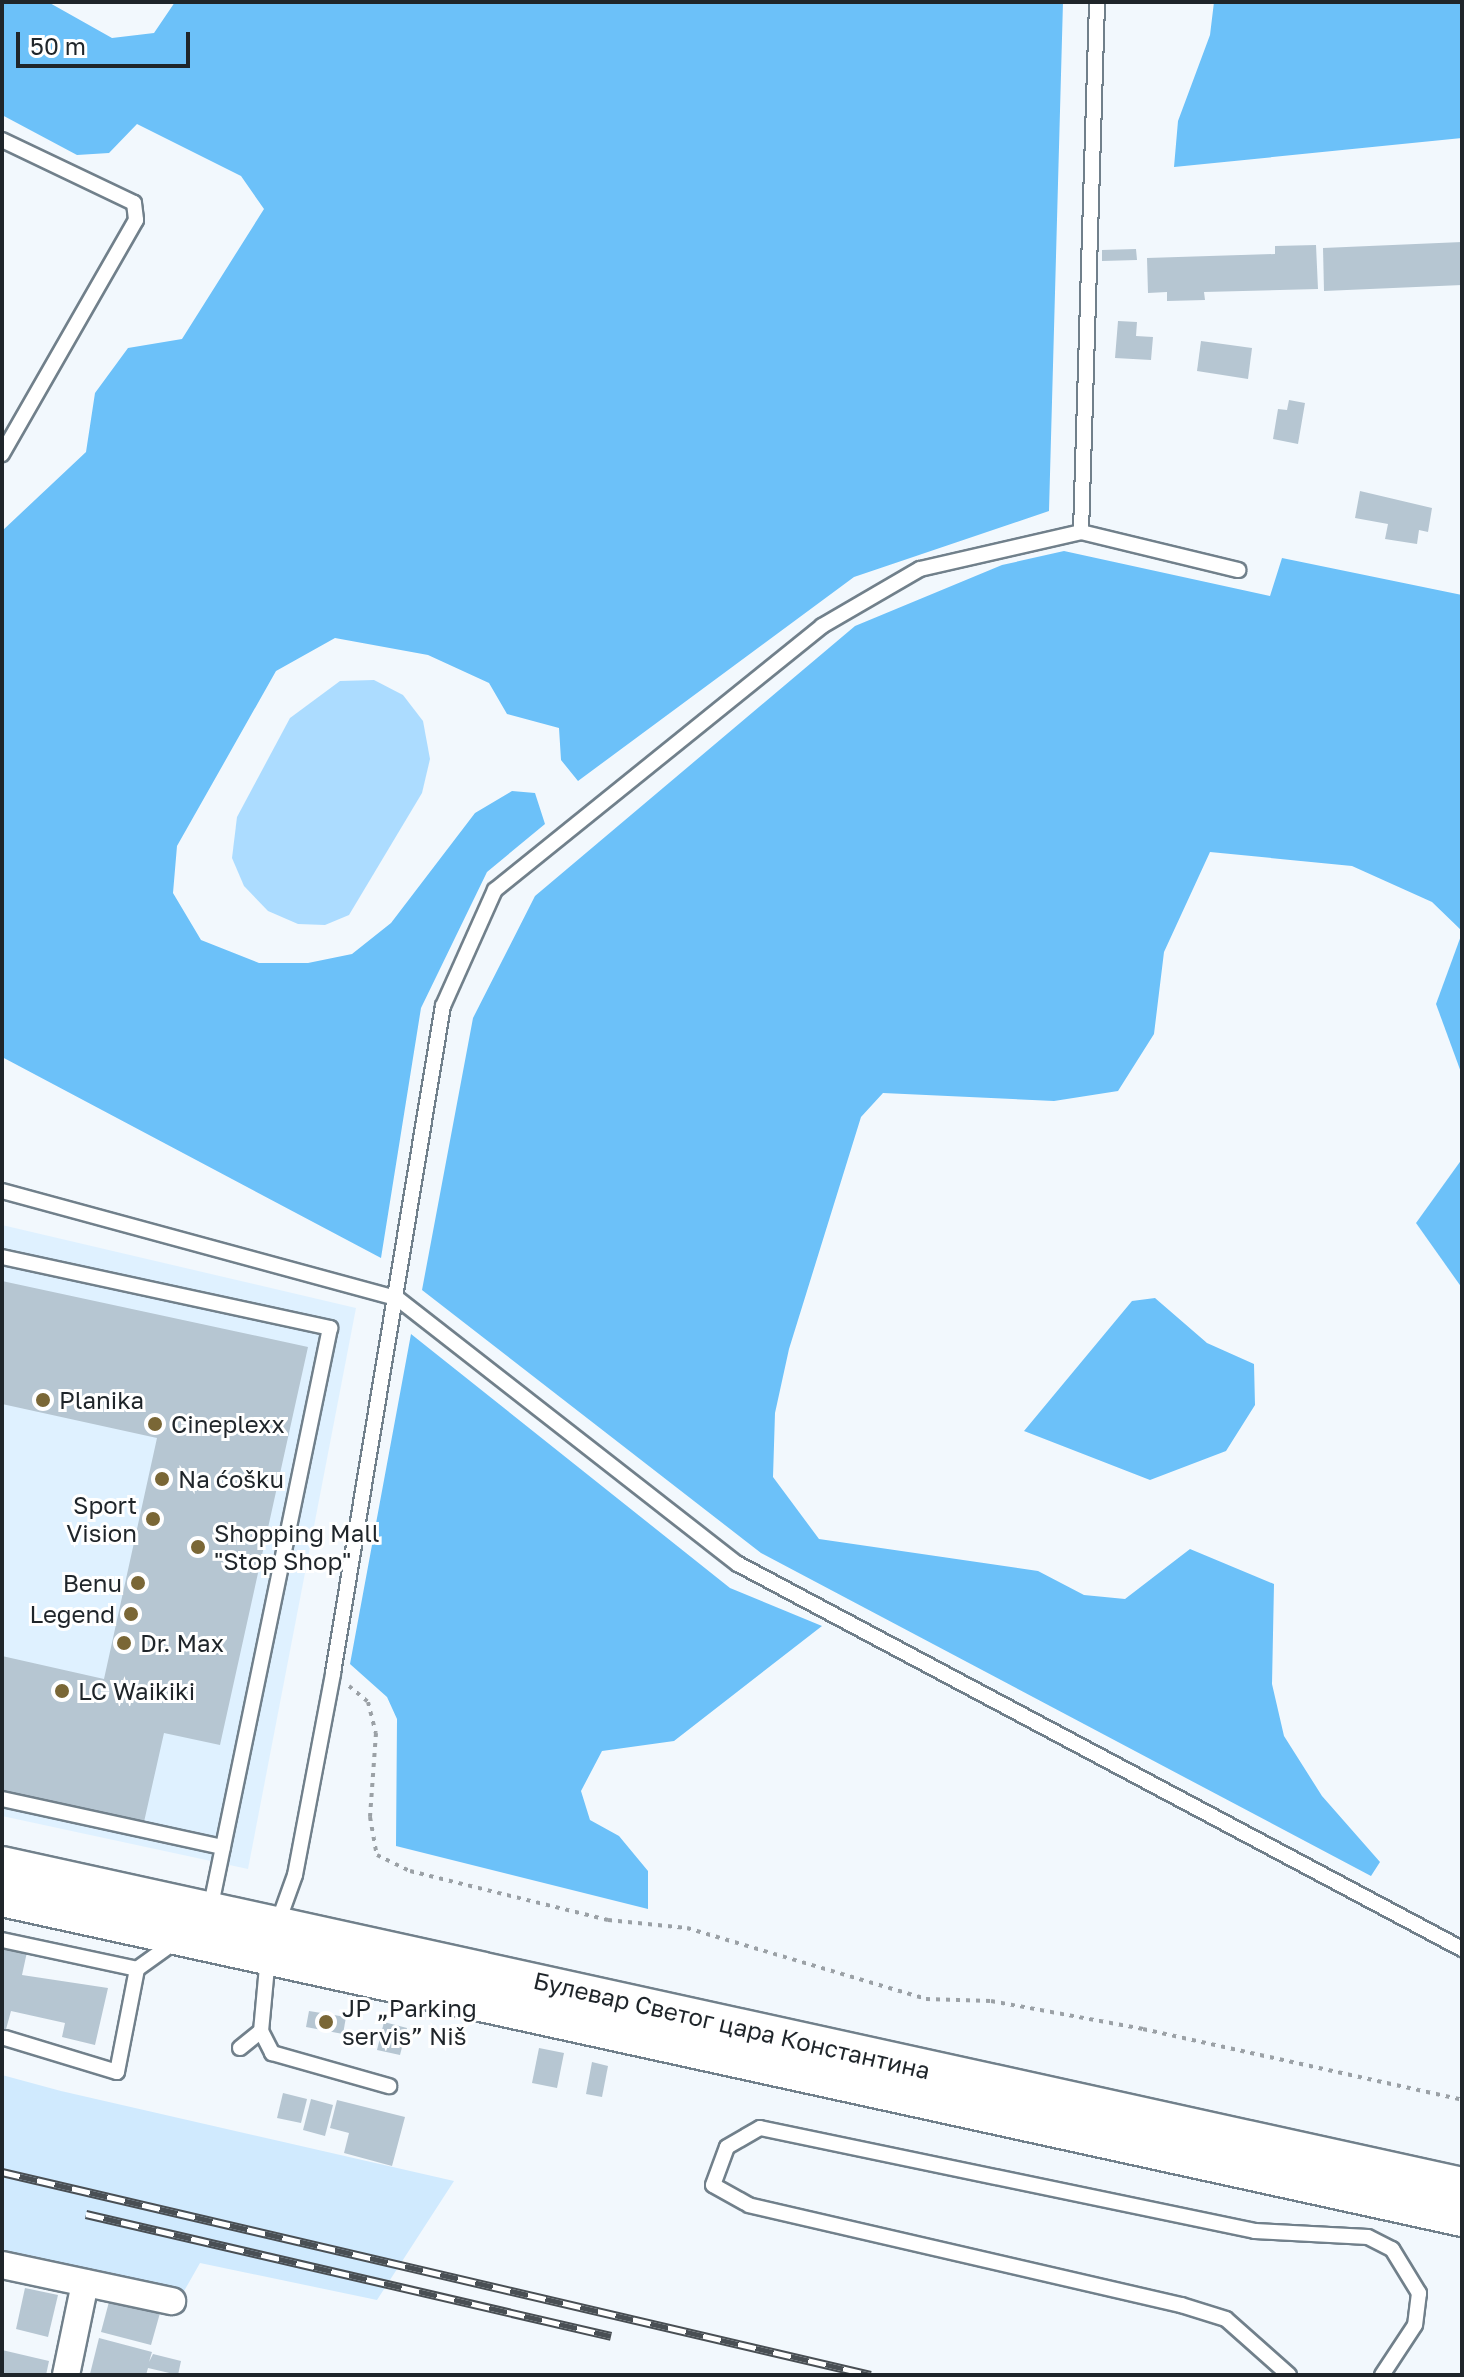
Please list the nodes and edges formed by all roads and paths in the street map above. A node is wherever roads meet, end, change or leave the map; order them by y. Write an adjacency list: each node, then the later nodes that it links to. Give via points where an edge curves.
1 (1097, 2): 4 (lane)
2 (2, 140): 3 (lane, via 134,203 136,220)
3 (2, 454)
4 (1081, 532): 5 (lane); 8 (lane, via 920,569 822,626 495,890 443,1006)
5 (1238, 570)
6 (2, 1191): 8 (lane)
7 (2, 1257): 11 (lane, via 330,1328)
8 (397, 1298): 9 (lane); 17 (lane, via 738,1564)
9 (333, 1673): 15 (lane, via 295,1875); 23 (path, via 371,1712 377,1855 410,1871 608,1920 687,1928 926,1999 991,2001 1143,2029)
10 (2, 1799): 11 (lane)
11 (223, 1847): 14 (lane)
12 (2, 1866): 14 (main road, Булевар Светог цара Константина)
13 (2, 1897): 14 (main road, Булевар Светог цара Константина)
14 (196, 1923): 15 (main road, Булевар Светог цара Константина); 18 (lane)
15 (273, 1939): 19 (lane); 24 (main road, Булевар Светог цара Константина); 25 (main road, Булевар Светог цара Константина)
16 (2, 1940): 18 (lane)
17 (1462, 1949)
18 (137, 1969): 20 (lane, via 117,2072)
19 (261, 2031): 21 (lane); 22 (lane, via 279,2057)
20 (5, 2038)
21 (240, 2048)
22 (389, 2086)
23 (1462, 2100)
24 (1462, 2187)
25 (1462, 2217)
26 (2, 2265): 27 (street)
27 (85, 2283): 28 (street); 29 (street)
28 (172, 2301)
29 (66, 2375)
30 (1289, 2375): 31 (lane, via 1226,2319 749,2205 713,2185 727,2147 760,2128 1255,2231 1368,2237 1392,2249 1419,2293 1415,2325)
31 (1382, 2375)

